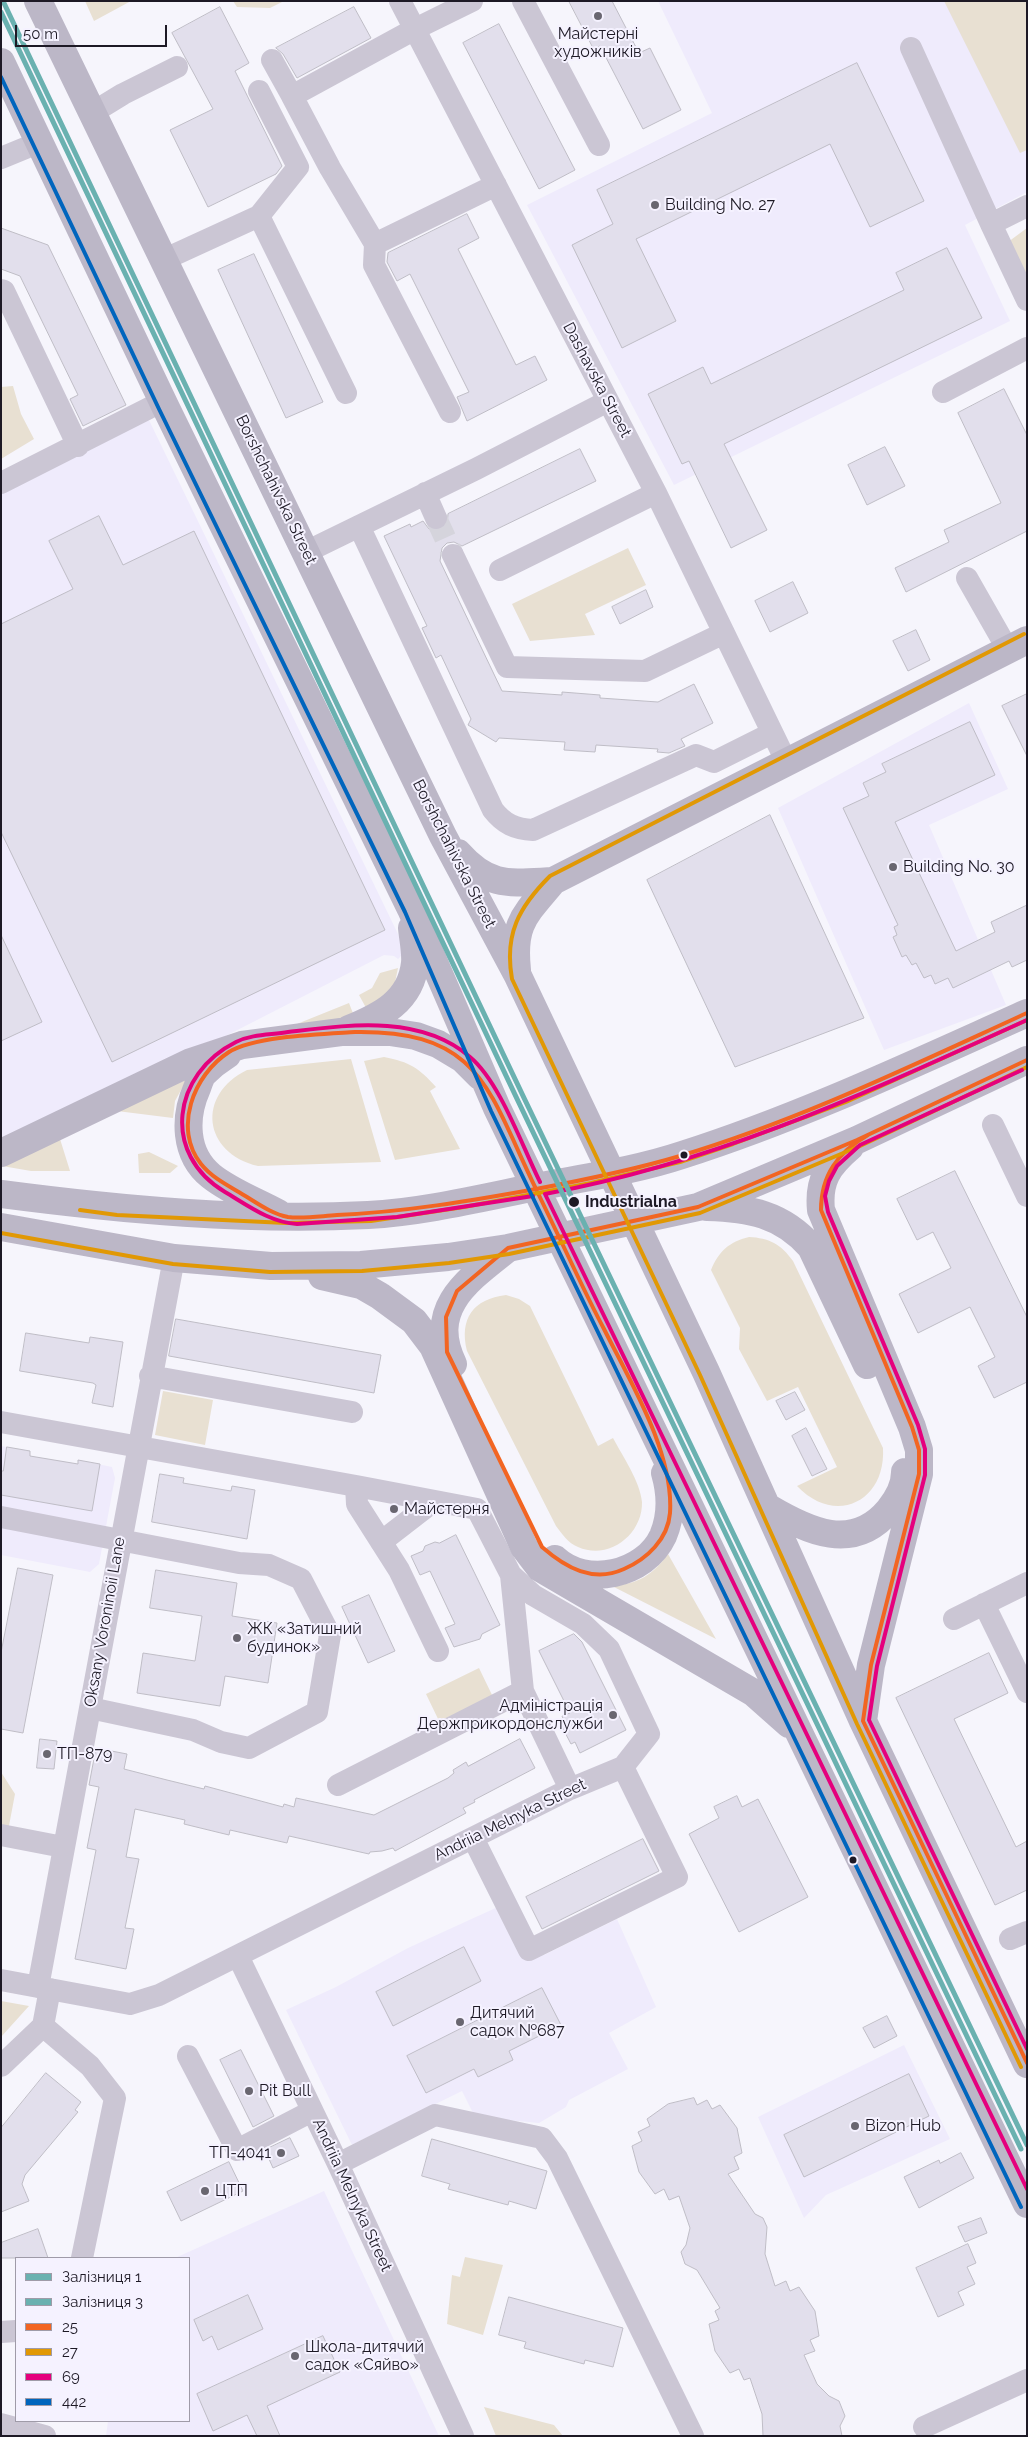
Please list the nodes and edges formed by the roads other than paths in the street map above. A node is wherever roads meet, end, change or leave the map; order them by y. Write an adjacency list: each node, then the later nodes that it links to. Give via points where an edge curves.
1 (38, 1): 12 (main road, Borshchahivska Street)
2 (400, 1): 5 (street, Dashavska Street)
3 (472, 1): 5 (street)
4 (523, 1): 14 (street)
5 (414, 29): 11 (street); 16 (street, Dashavska Street)
6 (911, 48): 19 (street)
7 (272, 60): 11 (street)
8 (1, 62): 13 (main road)
9 (177, 67): 12 (street)
10 (258, 91): 18 (street, via 298,167)
11 (292, 96): 20 (street)
12 (92, 113): 21 (main road, Borshchahivska Street)
13 (40, 142): 15 (street); 27 (main road)
14 (599, 145)
15 (1, 158)
16 (496, 185): 20 (street); 28 (street, Dashavska Street)
17 (1027, 206): 19 (street)
18 (259, 216): 21 (street); 26 (street)
19 (991, 224): 23 (street)
20 (375, 244): 29 (street, via 374,265)
21 (162, 260): 36 (main road, Borshchahivska Street)
22 (1, 290): 30 (street)
23 (1027, 300)
24 (1027, 348): 25 (street)
25 (943, 392)
26 (346, 393)
27 (163, 401): 30 (street); 46 (main road)
28 (608, 401): 32 (street); 33 (street, Dashavska Street)
29 (450, 412)
30 (78, 446): 31 (street)
31 (1, 483)
32 (424, 493): 34 (street); 35 (street)
33 (656, 493): 38 (street); 40 (street, Dashavska Street)
34 (436, 518)
35 (359, 526): 36 (street); 42 (street, via 493,810 510,826 533,830 696,755 714,762)
36 (306, 552): 44 (main road, Borshchahivska Street)
37 (453, 555): 40 (street, via 507,667 645,671)
38 (500, 570)
39 (967, 578): 41 (street)
40 (724, 633): 42 (street, Dashavska Street)
41 (1017, 645): 43 (main road)
42 (772, 733): 43 (street, Dashavska Street)
43 (787, 763): 45 (main road)
44 (443, 836): 45 (main road, via 472,870 503,883); 47 (main road, Borshchahivska Street)
45 (553, 881): 47 (main road, via 521,919 515,946)
46 (411, 909): 49 (main road, via 415,963 403,997 376,1018); 52 (main road)
47 (518, 976): 71 (main road, Borshchahivska Street)
48 (1027, 1013): 59 (main road, via 843,1096 679,1156 463,1201 371,1215)
49 (341, 1032): 50 (main road); 52 (main road, via 390,1032 416,1036 463,1059)
50 (242, 1045): 55 (main road, via 191,1062); 59 (main road, via 202,1075 191,1100 189,1138 194,1154 210,1175)
51 (1027, 1060): 54 (main road)
52 (485, 1082): 67 (main road)
53 (993, 1125): 56 (street)
54 (857, 1140): 58 (main road); 83 (main road, via 832,1162 823,1179 821,1210 912,1427 919,1450 920,1474 871,1665)
55 (1, 1153)
56 (1025, 1188)
57 (1, 1194): 59 (main road, via 117,1209)
58 (698, 1207): 61 (main road); 71 (main road, via 759,1212 800,1234 812,1247 906,1455 905,1479 896,1501 881,1519 861,1531 833,1535 812,1531)
59 (286, 1217)
60 (1, 1227): 62 (main road)
61 (508, 1248): 63 (main road, via 448,1258 361,1265); 67 (main road, via 458,1291 446,1317 447,1352 542,1547 560,1564 582,1573 613,1573 628,1569 648,1556 663,1537 670,1514 670,1490)
62 (174, 1258): 63 (main road); 64 (street, Oksany Voroninoii Lane)
63 (272, 1266): 84 (main road, via 361,1285 414,1321 433,1346 524,1547 540,1568 754,1693)
64 (150, 1376): 65 (street); 68 (street, Oksany Voroninoii Lane)
65 (352, 1412)
66 (1, 1422): 68 (street)
67 (656, 1437): 84 (main road)
68 (138, 1446): 69 (street); 73 (street, Oksany Voroninoii Lane)
69 (356, 1486): 70 (street); 74 (street, via 357,1504)
70 (434, 1501): 74 (street); 75 (street, via 477,1509)
71 (769, 1508): 83 (main road, Borshchahivska Street)
72 (1, 1517): 73 (street)
73 (121, 1540): 82 (street, Oksany Voroninoii Lane); 82 (street, via 239,1563 269,1565 300,1579 330,1635 317,1712 249,1748 220,1742 193,1730)
74 (382, 1542): 79 (street, via 400,1570)
75 (511, 1575): 80 (street); 85 (street, via 533,1595 583,1624 609,1648 649,1734)
76 (1027, 1583): 77 (street)
77 (984, 1604): 78 (street); 81 (street)
78 (954, 1619)
79 (438, 1651)
80 (523, 1691): 86 (street); 87 (street)
81 (1027, 1692)
82 (90, 1708): 90 (street, Oksany Voroninoii Lane)
83 (863, 1720): 96 (main road, Borshchahivska Street)
84 (798, 1732): 100 (main road)
85 (623, 1767): 87 (street, Andriia Melnyka Street); 89 (street, via 677,1877 529,1950)
86 (338, 1785)
87 (570, 1789): 89 (street, Andriia Melnyka Street)
88 (1, 1835): 90 (street)
89 (474, 1838): 91 (street, Andriia Melnyka Street)
90 (63, 1847): 93 (street, Oksany Voroninoii Lane)
91 (238, 1956): 93 (street, Andriia Melnyka Street, via 159,1995 130,2004); 98 (street, Andriia Melnyka Street)
92 (1, 1980): 93 (street, Andriia Melnyka Street)
93 (44, 1988): 94 (street, Oksany Voroninoii Lane)
94 (42, 2026): 97 (street); 101 (street, via 90,2066 115,2098)
95 (188, 2056): 98 (street, via 237,2150)
96 (1027, 2064)
97 (1, 2066)
98 (312, 2111): 99 (street, Andriia Melnyka Street)
99 (338, 2164): 108 (street, Andriia Melnyka Street); 109 (street, via 434,2115 542,2138 557,2158)
100 (1027, 2204)
101 (82, 2257)
102 (15, 2331): 103 (street)
103 (1, 2332)
104 (1027, 2380): 106 (street)
105 (1, 2424): 107 (street)
106 (924, 2427)
107 (45, 2436)
108 (463, 2436)
109 (692, 2436)

